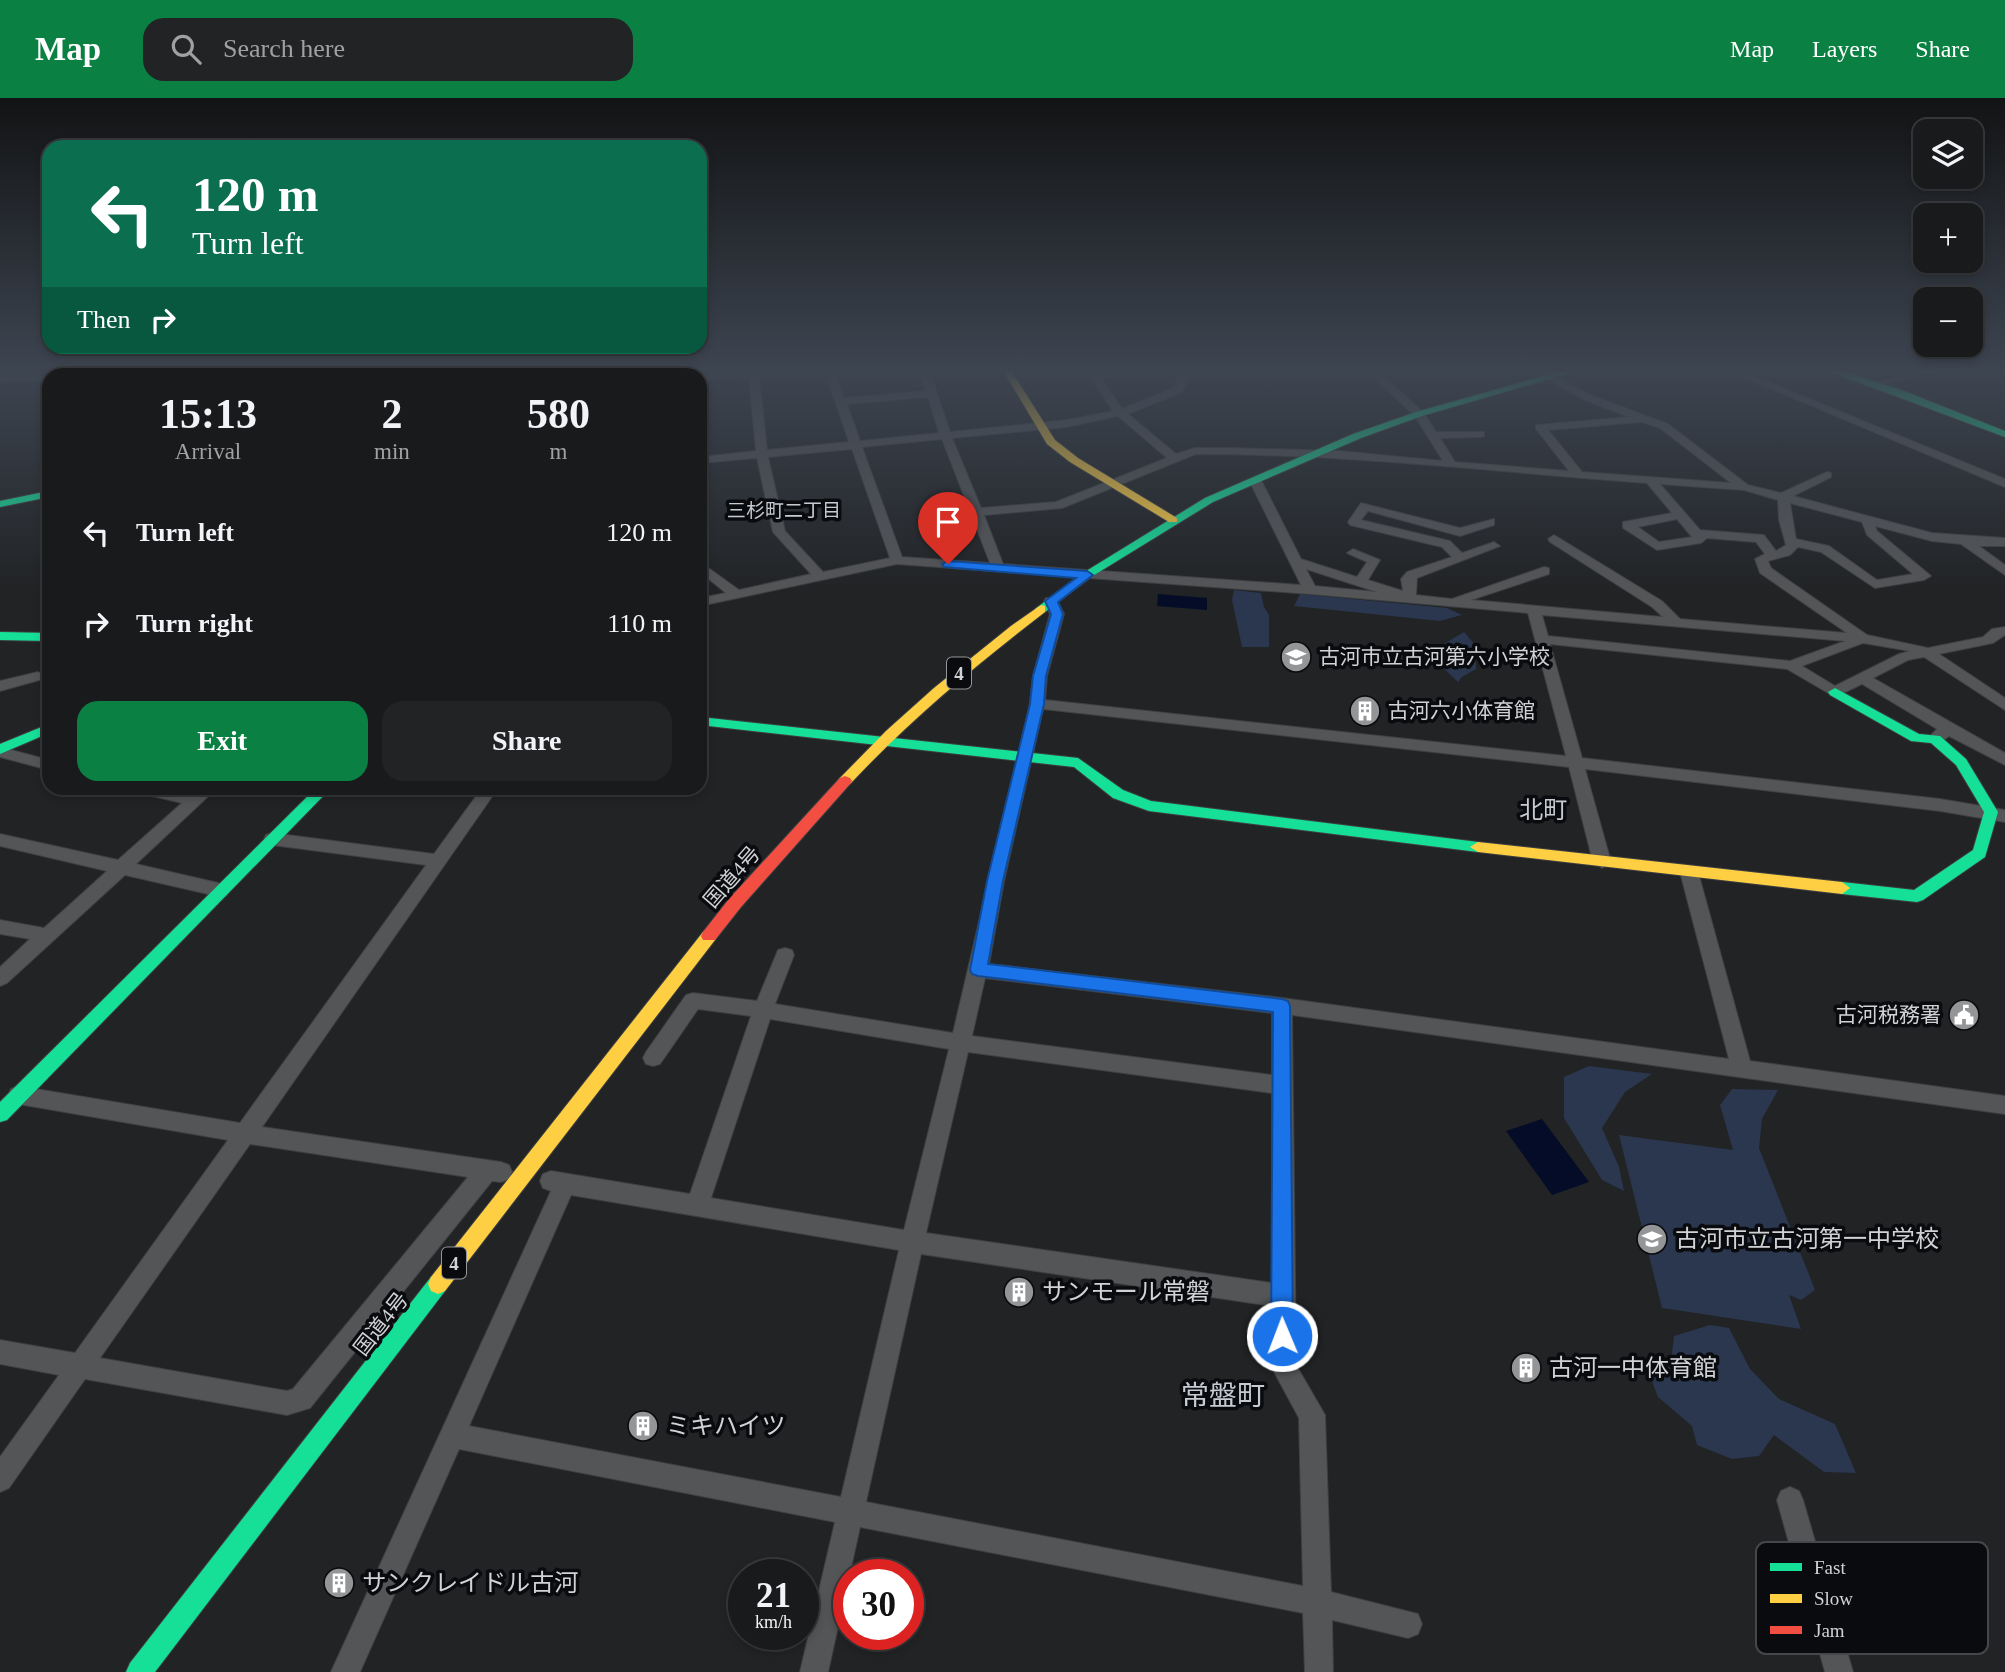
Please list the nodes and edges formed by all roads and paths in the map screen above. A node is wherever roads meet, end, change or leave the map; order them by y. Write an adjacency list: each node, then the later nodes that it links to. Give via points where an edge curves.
1 (761, 445): 12 (street)
2 (844, 445): 12 (street)
3 (858, 445): 41 (street)
4 (950, 445): 27 (street)
5 (1055, 445): 22 (main road)
6 (1159, 445): 14 (street)
7 (1338, 445): 13 (main road, 国道4号 / 4)
8 (1438, 445): 16 (street)
9 (1555, 445): 17 (street)
10 (1690, 445): 23 (street)
11 (1914, 445): 21 (street)
12 (762, 454): 15 (street); 48 (street, via 779,532)
13 (1313, 455): 14 (street, via 1195,451); 16 (street); 19 (main road, 国道4号 / 4)
14 (1174, 458): 22 (street)
15 (707, 459)
16 (1451, 465): 17 (street)
17 (1577, 473): 20 (street)
18 (1827, 475): 25 (street)
19 (1255, 480): 29 (main road, 国道4号 / 4); 42 (street)
20 (1650, 480): 23 (street); 28 (street)
21 (2005, 483)
22 (1113, 485): 27 (street, via 1058,505); 29 (main road)
23 (1744, 486): 25 (street)
24 (42, 495): 26 (main road)
25 (1784, 496): 30 (street); 36 (street)
26 (0, 504)
27 (976, 512): 43 (street)
28 (1680, 514): 33 (street); 33 (street, via 1627,525 1657,546 1701,539)
29 (1173, 520): 47 (main road, 国道4号 / 4)
30 (1868, 521): 35 (street); 36 (street, via 1871,532 1924,576 1875,584 1825,549)
31 (1490, 522): 32 (street)
32 (1460, 532): 40 (street, via 1490,548); 40 (street, via 1365,506 1354,522 1446,544)
33 (1698, 534): 39 (street, via 1760,538)
34 (1554, 539): 57 (street, via 1657,604)
35 (1965, 541): 37 (street); 46 (street)
36 (1791, 542): 39 (street, via 1786,552)
37 (2005, 542)
38 (1353, 553): 49 (street, via 1374,560)
39 (1773, 556): 62 (street, via 1760,559 1765,570)
40 (1460, 558): 52 (street, via 1408,579)
41 (897, 560): 43 (street); 48 (street)
42 (1296, 562): 49 (street); 50 (street)
43 (999, 569): 47 (street)
44 (707, 571): 51 (street)
45 (1544, 571): 55 (street)
46 (2005, 571)
47 (1087, 575): 50 (street); 54 (main road, 国道4号 / 4)
48 (820, 576): 51 (street)
49 (1361, 581): 52 (street)
50 (1310, 590): 52 (street)
51 (736, 594): 53 (street)
52 (1410, 598): 55 (street)
53 (707, 600)
54 (1051, 601): 69 (street, via 1057,614); 75 (main road, 国道4号 / 4, via 977,658)
55 (1452, 602): 56 (street)
56 (1534, 609): 57 (street); 61 (street)
57 (1676, 622): 62 (street)
58 (2005, 631): 63 (street, via 1988,640)
59 (0, 636): 60 (main road)
60 (42, 637)
61 (1540, 639): 64 (street); 80 (street)
62 (1864, 639): 63 (street); 64 (street)
63 (1926, 652): 66 (street, via 1904,657); 70 (street)
64 (1791, 665): 68 (street)
65 (38, 676): 67 (street)
66 (1862, 678): 68 (street); 72 (street)
67 (0, 686)
68 (1835, 692): 74 (main road, via 1916,738)
69 (1037, 704): 77 (street); 80 (street)
70 (2005, 705)
71 (707, 722): 75 (main road)
72 (1948, 729): 74 (street); 78 (street)
73 (42, 731): 76 (main road)
74 (1935, 739): 86 (main road, via 1961,762)
75 (885, 740): 77 (main road); 122 (main road, 国道4号 / 4, via 727,914)
76 (0, 751): 79 (street)
77 (1025, 758): 90 (main road, via 1078,763 1115,793 1149,806); 97 (street)
78 (2005, 760)
79 (42, 763)
80 (1574, 764): 86 (street); 90 (street)
81 (173, 795): 85 (street)
82 (201, 795): 85 (street)
83 (317, 795): 87 (main road)
84 (485, 795): 89 (street)
85 (195, 800): 91 (street)
86 (1998, 814): 92 (main road, via 1980,853 1917,896)
87 (272, 839): 89 (street); 93 (main road)
88 (0, 840): 91 (street)
89 (439, 861): 108 (street)
90 (1602, 862): 92 (main road)
91 (121, 868): 93 (street); 95 (street)
92 (1689, 872): 103 (street)
93 (221, 890): 105 (main road)
94 (0, 927): 95 (street)
95 (46, 935): 98 (street)
96 (785, 955): 100 (street)
97 (978, 970): 99 (street); 101 (street)
98 (0, 978)
99 (1282, 1006): 103 (street); 104 (street)
100 (763, 1010): 101 (street); 102 (street, via 693,1001); 109 (street)
101 (961, 1043): 104 (street); 110 (street)
102 (653, 1058)
103 (1742, 1069): 106 (street)
104 (1282, 1085): 111 (street)
105 (19, 1095): 107 (main road); 108 (street)
106 (2005, 1105)
107 (0, 1114)
108 (247, 1134): 113 (street); 113 (street, via 494,1171 301,1399 286,1403)
109 (698, 1204): 110 (street); 114 (street, via 558,1182)
110 (914, 1242): 111 (street); 117 (street)
111 (1282, 1296): 119 (street, via 1284,1368 1312,1415)
112 (0, 1352): 113 (street)
113 (81, 1366): 115 (street)
114 (452, 1435): 117 (street); 123 (street)
115 (0, 1479)
116 (1790, 1500): 118 (street)
117 (851, 1511): 119 (street); 124 (street)
118 (1802, 1542)
119 (1316, 1602): 120 (street); 125 (street)
120 (1408, 1624)
121 (1834, 1654): 126 (street)
122 (139, 1672)
123 (345, 1672)
124 (814, 1672)
125 (1318, 1672)
126 (1839, 1672)

